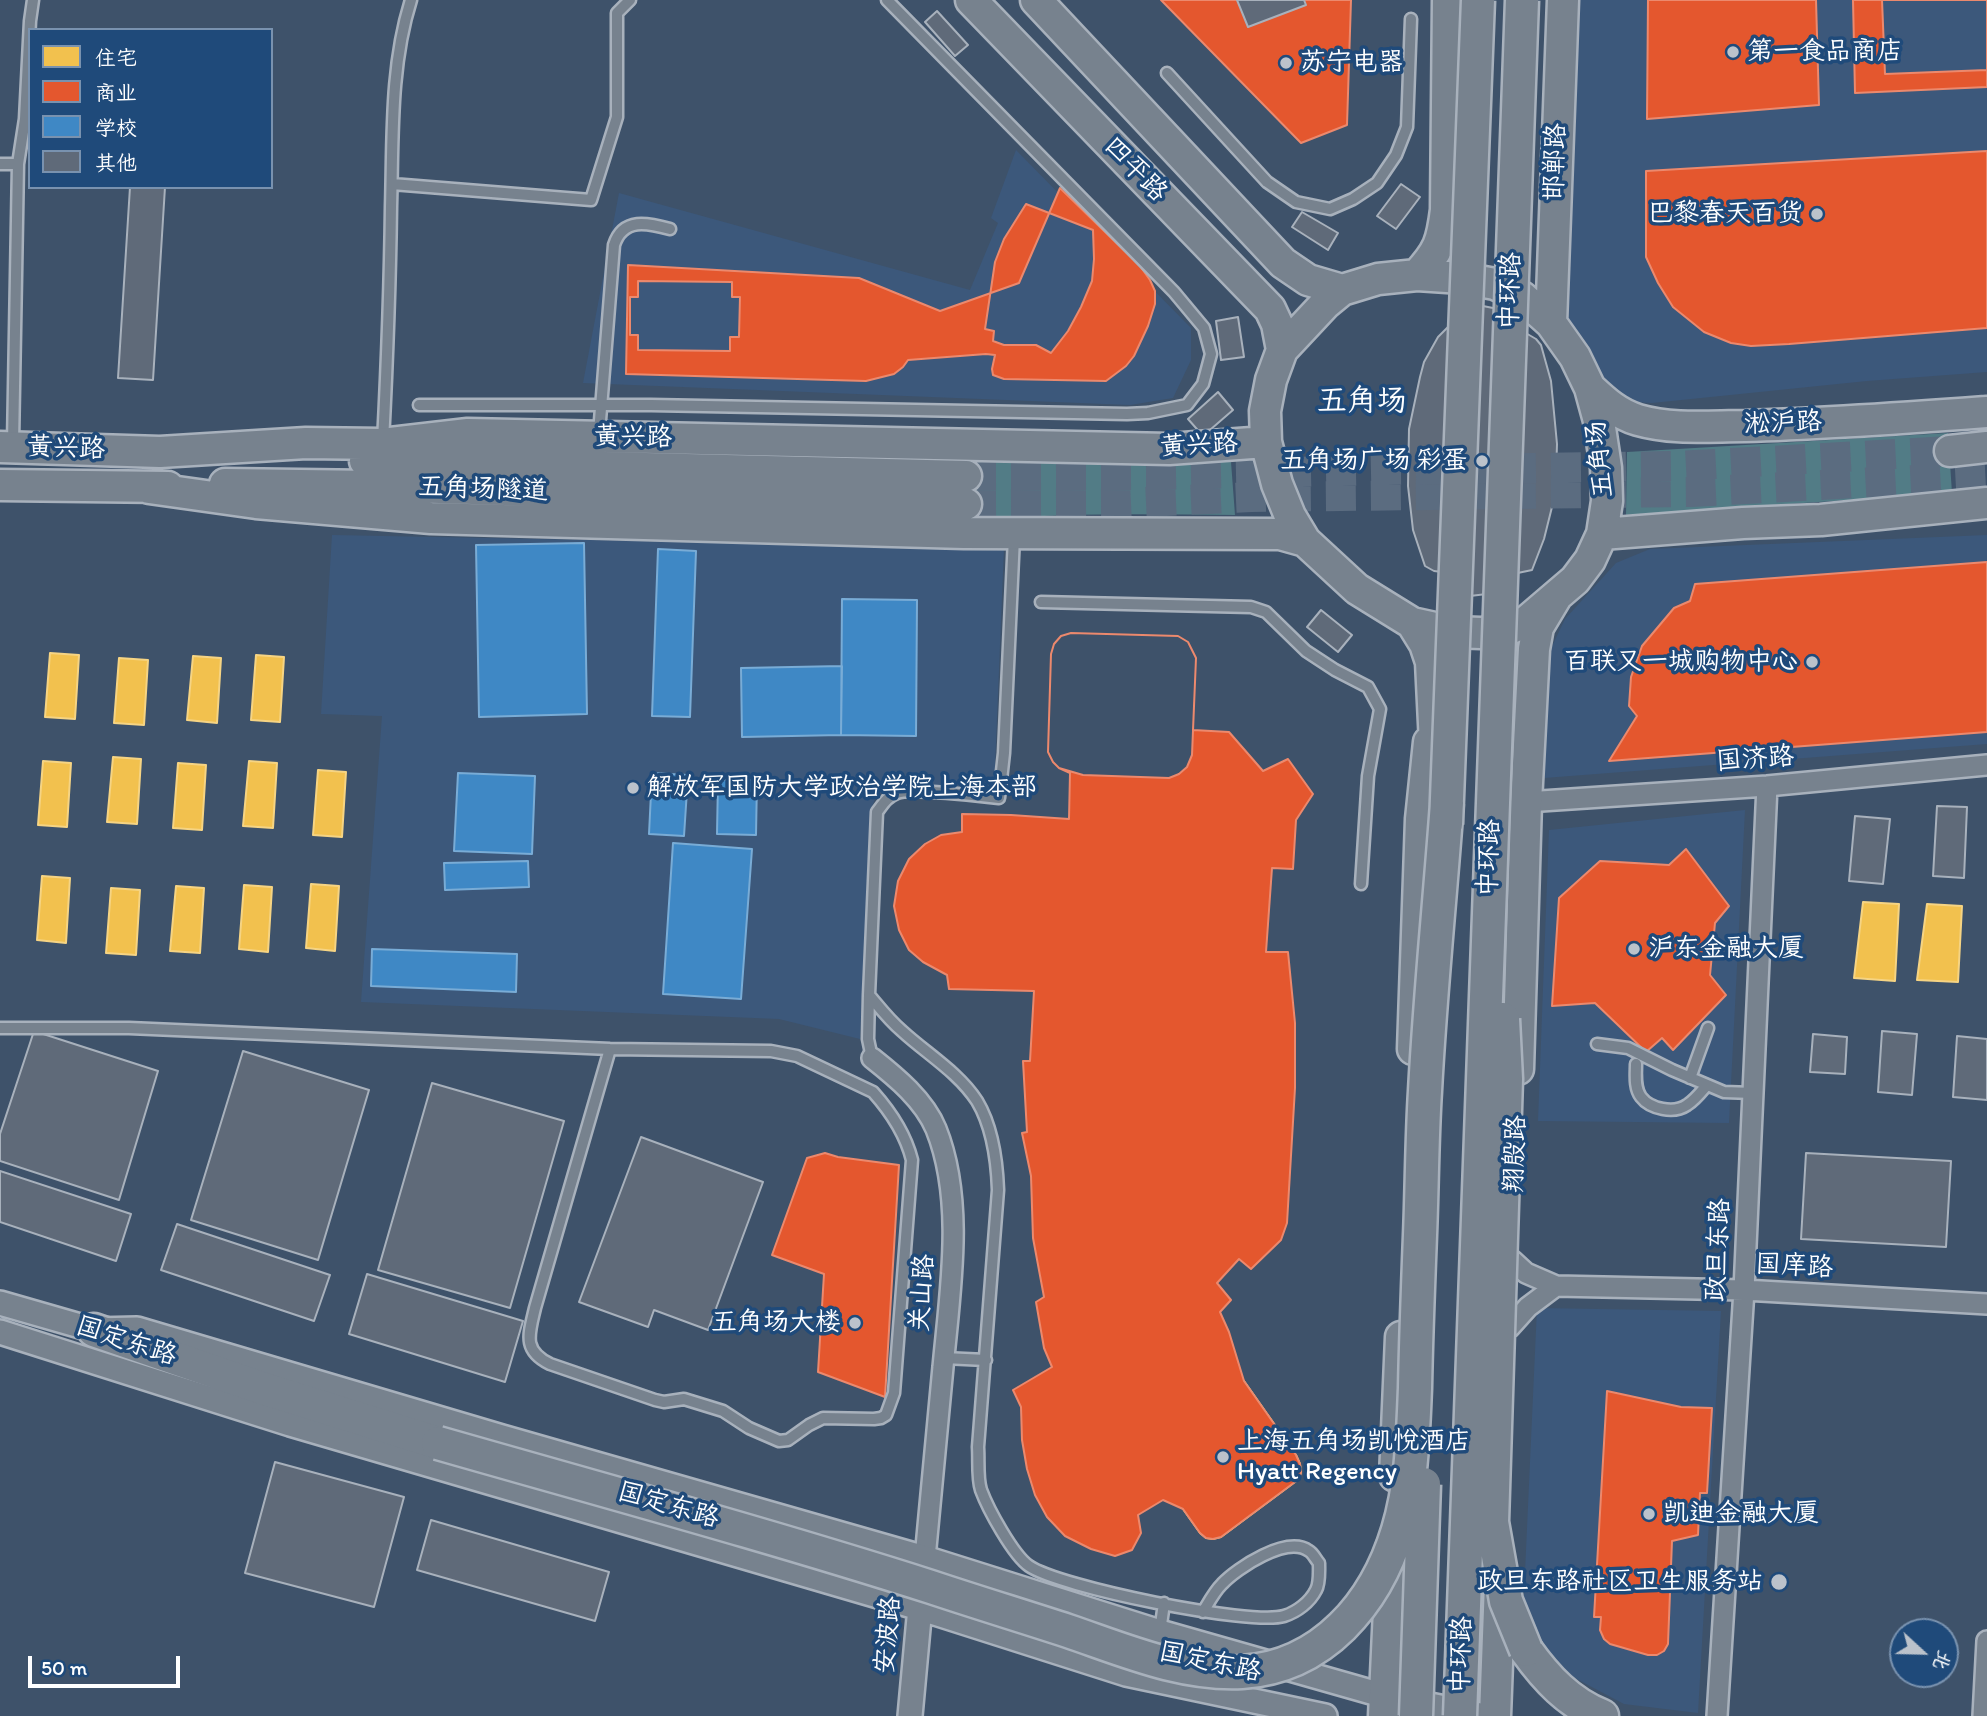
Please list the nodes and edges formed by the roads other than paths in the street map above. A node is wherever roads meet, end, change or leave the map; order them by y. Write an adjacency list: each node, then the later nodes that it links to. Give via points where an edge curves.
1 (33, 0): 12 (lane)
2 (411, 0): 17 (lane, via 396,69)
3 (630, 0): 17 (lane, via 617,13 617,117 591,200)
4 (887, 0): 25 (lane, via 1204,328 1211,355 1203,384 1187,405 1137,414)
5 (971, 0): 22 (main road, 四平路, via 1270,309)
6 (1036, 0): 20 (main road, 四平路, via 1283,263 1307,279)
7 (1448, 0): 19 (main road, via 1446,210 1435,255)
8 (1478, 0): 46 (highway, 中环路, bridge)
9 (1522, 0): 47 (highway, 中环路, bridge)
10 (1563, 0): 21 (main road, 邯郸路)
11 (1411, 19): 14 (lane, via 1407,127 1396,155 1377,183 1330,209 1296,202 1267,182)
12 (30, 28)
13 (28, 60): 16 (lane)
14 (1167, 73)
15 (0, 164): 16 (lane)
16 (19, 164): 30 (lane)
17 (392, 184): 29 (lane)
18 (670, 229): 25 (lane, via 650,223 633,225 617,236)
19 (1417, 275): 20 (main road, 五角场, via 1378,279); 21 (main road, 五角场, via 1495,284 1522,297)
20 (1342, 290): 22 (main road, 五角场)
21 (1551, 323): 23 (main road, 五角场)
22 (1282, 350): 28 (main road, 五角场, via 1265,411)
23 (1590, 387): 26 (main road, 淞沪路, via 1625,415 1675,427 1811,424); 38 (main road, 五角场, via 1606,468)
24 (419, 405): 25 (lane)
25 (601, 405): 27 (lane)
26 (1987, 412)
27 (598, 437): 28 (main road, 黄兴路, via 1169,449); 29 (main road, 黄兴路, via 468,434)
28 (1266, 442): 39 (main road, 五角场, via 1277,484)
29 (382, 444): 33 (main road, 黄兴路, via 306,443)
30 (7, 447): 33 (main road, 黄兴路)
31 (1987, 447): 32 (main road)
32 (1950, 451)
33 (160, 452): 35 (main road, 五角场隧道, via 966,490 243,482)
34 (0, 485): 35 (main road, 五角场隧道)
35 (149, 488): 37 (main road, via 256,503 430,518)
36 (1987, 503): 38 (main road, via 1821,520)
37 (1014, 533): 39 (main road, via 1280,534); 49 (lane, via 999,798 899,791 886,799 877,813)
38 (1602, 534): 40 (main road, 五角场, via 1590,560)
39 (1305, 541): 42 (main road, 五角场, via 1357,589)
40 (1556, 597): 42 (main road, 五角场, via 1527,621 1509,629 1453,632); 45 (main road, 翔殷路, via 1538,626 1534,649)
41 (1041, 602): 48 (lane, via 1251,607 1266,612 1307,651 1368,687 1380,709 1368,776)
42 (1412, 623): 75 (main road, via 1431,662 1437,818 1435,1012 1421,1386)
43 (1987, 765): 44 (street, 国济路)
44 (1768, 786): 45 (street, 国济路); 58 (street, 政旦东路)
45 (1526, 802): 59 (main road, 翔殷路)
46 (1447, 803): 65 (highway, bridge, via 1425,1091 1408,1484 1399,1526 1371,1591 1338,1632 1296,1660 1243,1672 1209,1671 1139,1656 888,1574 438,1443); 75 (highway, 中环路, bridge)
47 (1492, 804): 78 (highway, 中环路, bridge); 81 (highway, bridge, via 1506,1079 1492,1522 1506,1601 1526,1650 1555,1686)
48 (1361, 884)
49 (869, 995): 54 (lane); 68 (lane, via 961,1083 977,1102 989,1130 997,1158 998,1190)
50 (0, 1028): 53 (lane, via 129,1028)
51 (1708, 1028): 56 (lane)
52 (1597, 1044): 56 (lane, via 1628,1048)
53 (610, 1049): 53 (lane, via 535,1308 530,1338 534,1353 550,1364 654,1400 684,1399 723,1411 779,1441 823,1418 886,1415 894,1393 912,1160 882,1102 873,1093 797,1056 771,1051)
54 (872, 1058): 67 (street, 关山路, via 916,1097 935,1127 950,1174 953,1231)
55 (1636, 1064): 57 (lane, via 1642,1098 1666,1110 1686,1106)
56 (1690, 1078): 57 (lane)
57 (1707, 1085): 58 (lane, via 1724,1092)
58 (1753, 1093): 61 (street, 政旦东路)
59 (1513, 1261): 60 (street, 国庠路, via 1526,1273); 64 (main road, 翔殷路)
60 (1556, 1286): 61 (street, 国庠路); 64 (street)
61 (1744, 1290): 63 (street, 国庠路); 82 (street, 政旦东路)
62 (0, 1303): 65 (street, 国定东路)
63 (1987, 1304)
64 (1510, 1327): 80 (main road, 翔殷路)
65 (94, 1331): 69 (street, 国定东路, via 137,1329)
66 (0, 1332): 71 (street, 国定东路, via 290,1424)
67 (944, 1358): 68 (lane); 69 (street, 关山路)
68 (986, 1360): 70 (lane, via 978,1447 980,1488 1004,1538 1028,1566 1072,1583)
69 (925, 1558): 71 (street, 安波路); 73 (street, 国定东路)
70 (1164, 1603): 72 (lane); 73 (lane)
71 (919, 1608): 76 (street, 安波路); 77 (street, 国定东路, via 1126,1674)
72 (1203, 1612): 72 (lane, via 1283,1616 1302,1607 1317,1588 1319,1563 1308,1550 1291,1546 1253,1560 1221,1584)
73 (1160, 1632): 75 (street, 国定东路)
74 (1987, 1641): 83 (street)
75 (1398, 1709): 79 (street, 国定东路)
76 (910, 1716)
77 (1325, 1716)
78 (1460, 1716)
79 (1485, 1716)
80 (1495, 1716)
81 (1602, 1716)
82 (1717, 1716)
83 (1983, 1716)

